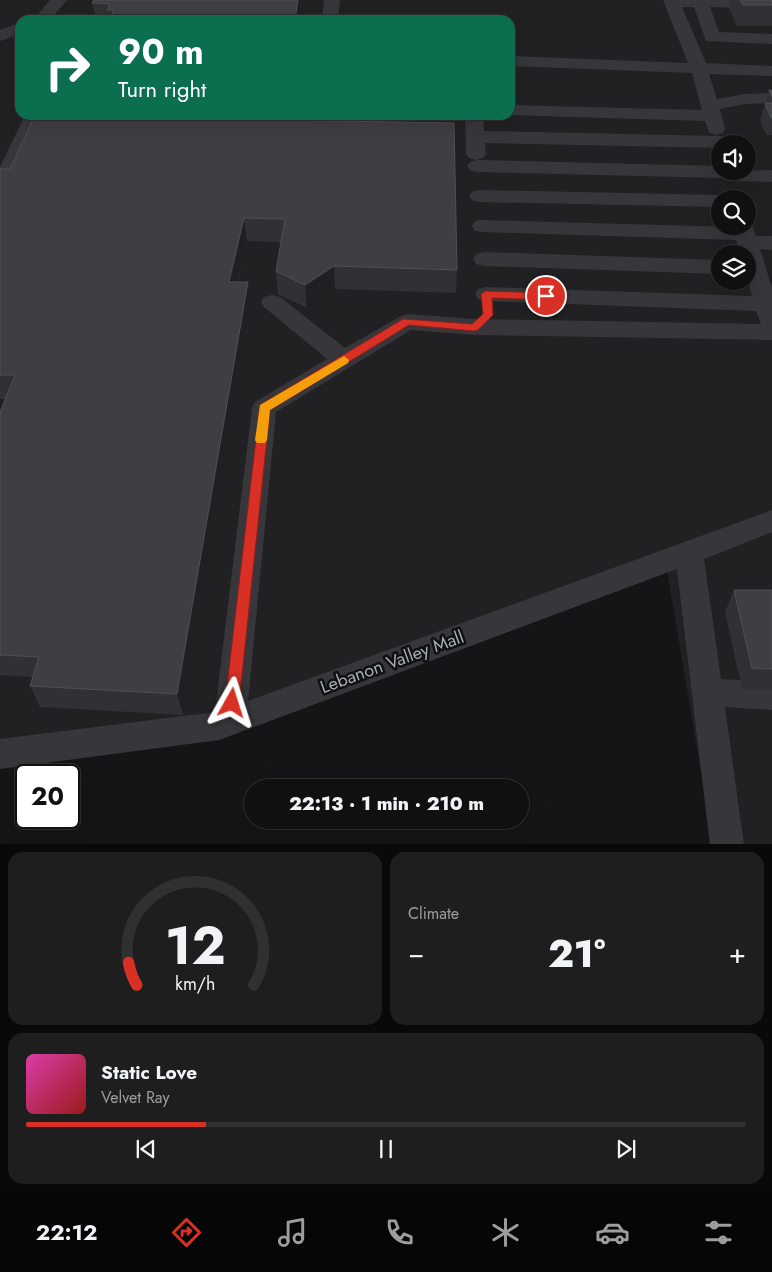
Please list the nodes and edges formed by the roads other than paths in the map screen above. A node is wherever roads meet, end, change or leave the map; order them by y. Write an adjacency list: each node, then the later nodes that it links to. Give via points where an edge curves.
1 (59, 0): 6 (lane)
2 (332, 0): 7 (lane)
3 (672, 1): 4 (lane); 12 (lane)
4 (700, 2): 5 (lane); 10 (lane, via 712,37)
5 (772, 4)
6 (46, 15)
7 (330, 15)
8 (15, 30): 9 (lane)
9 (0, 36)
10 (772, 39)
11 (515, 61): 12 (lane)
12 (699, 68): 13 (lane); 16 (lane)
13 (772, 72)
14 (772, 98): 16 (lane, via 745,99)
15 (515, 111): 16 (lane)
16 (711, 111): 21 (lane)
17 (32, 120): 25 (lane, via 8,174)
18 (320, 120): 19 (lane, via 327,128)
19 (367, 129)
20 (470, 129): 22 (lane); 23 (lane)
21 (718, 135)
22 (711, 142)
23 (477, 166): 24 (lane); 28 (lane)
24 (711, 173)
25 (0, 174)
26 (756, 175): 27 (lane)
27 (772, 176)
28 (479, 196): 29 (lane); 30 (lane)
29 (711, 201)
30 (482, 226): 31 (lane); 34 (lane)
31 (711, 233)
32 (748, 235): 33 (lane)
33 (772, 243)
34 (484, 259): 35 (lane); 37 (lane)
35 (711, 267)
36 (756, 281): 39 (lane)
37 (486, 294): 39 (lane); 40 (lane, via 488,315)
38 (272, 302): 43 (lane)
39 (765, 304): 41 (lane)
40 (474, 327): 42 (lane); 43 (lane, via 407,322)
41 (772, 327)
42 (772, 332)
43 (344, 360): 48 (lane, via 264,408)
44 (772, 521): 45 (lane, Lebanon Valley Mall)
45 (689, 553): 46 (lane); 48 (lane, Lebanon Valley Mall)
46 (708, 692): 47 (lane); 50 (lane)
47 (772, 696)
48 (230, 722): 49 (lane, Lebanon Valley Mall)
49 (0, 754)
50 (727, 844)

